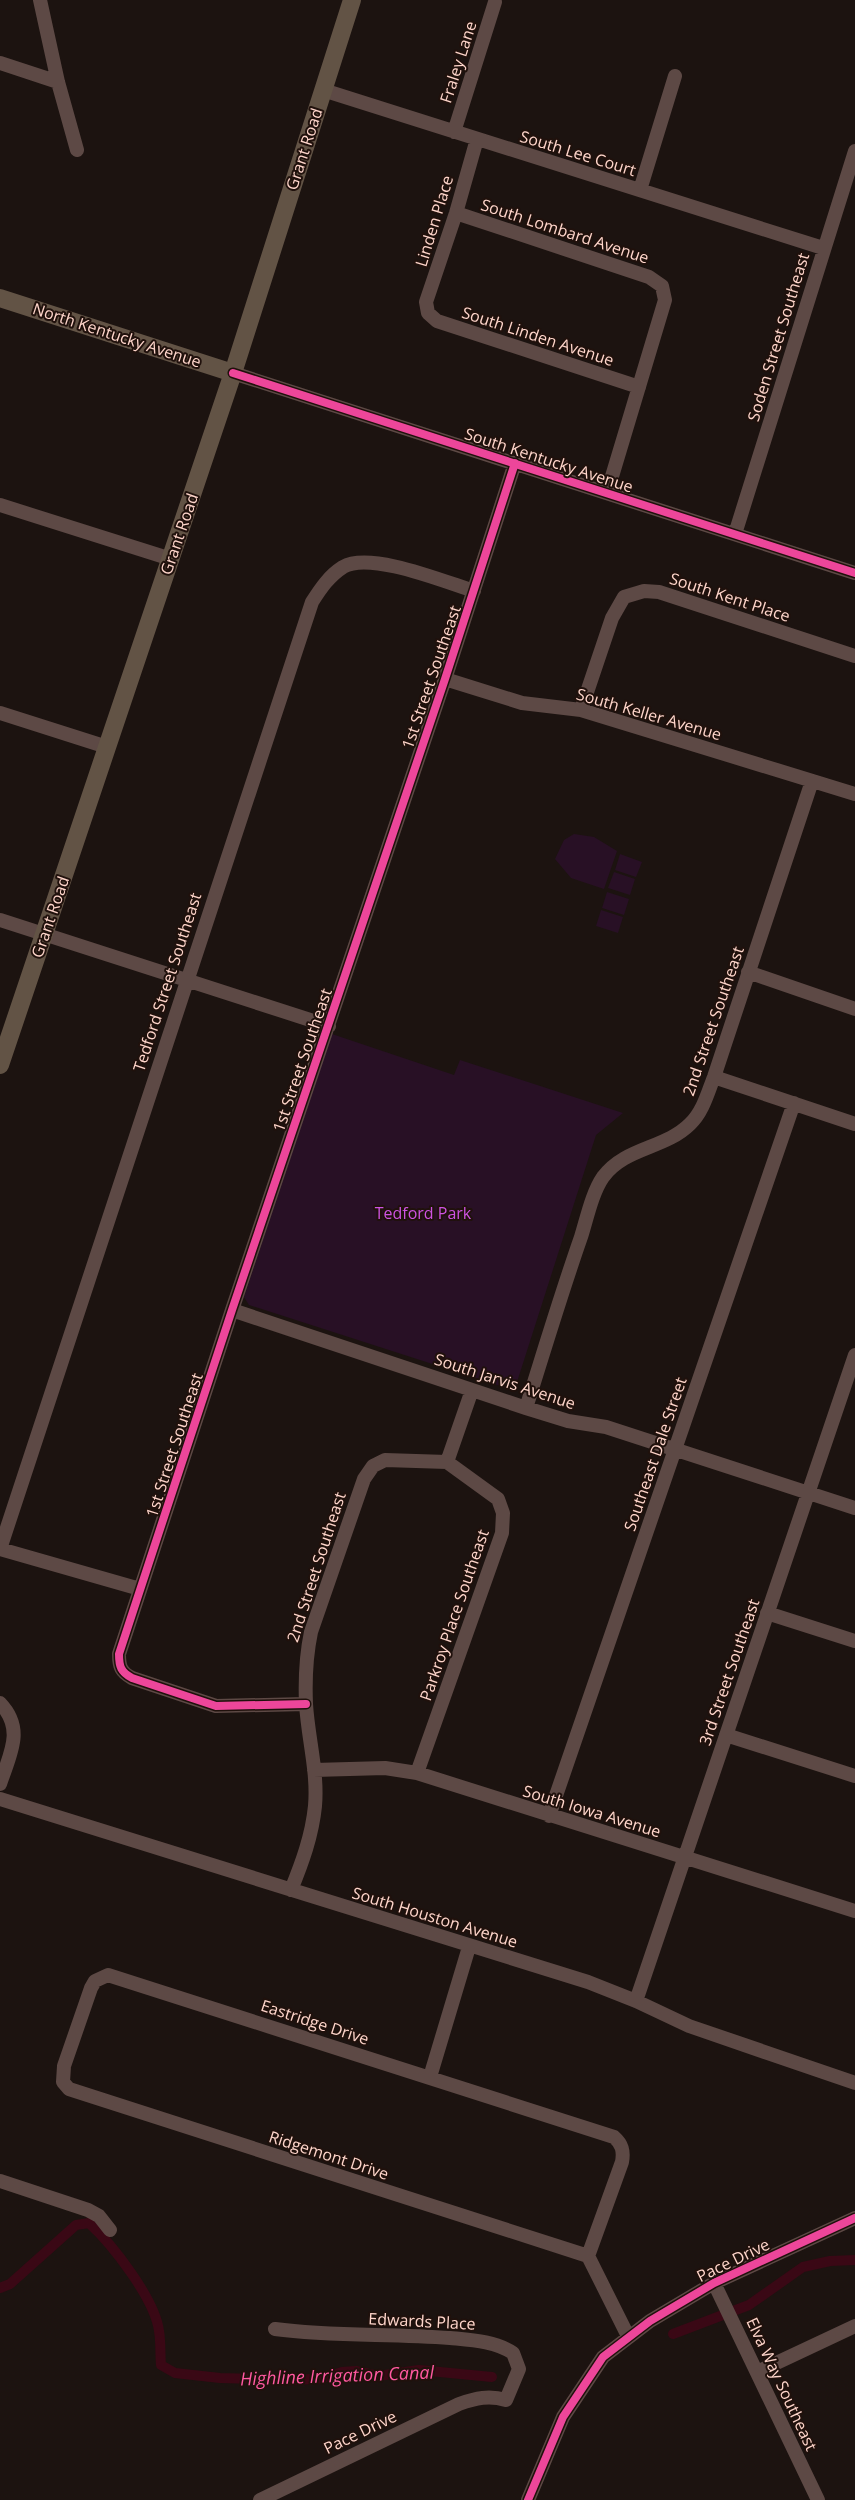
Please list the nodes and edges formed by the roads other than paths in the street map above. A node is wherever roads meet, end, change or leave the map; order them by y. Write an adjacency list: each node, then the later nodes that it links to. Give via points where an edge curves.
1 (40, 0): 6 (street)
2 (352, 0): 7 (main road, Grant Road)
3 (495, 2): 8 (street, Fraley Lane)
4 (0, 63): 6 (street)
5 (675, 76): 12 (street)
6 (58, 82): 10 (street)
7 (323, 90): 8 (street, South Lee Court); 17 (main road, Grant Road)
8 (454, 132): 9 (street, South Lee Court)
9 (477, 139): 12 (street, South Lee Court); 13 (street, Linden Place)
10 (77, 150)
11 (855, 150): 14 (street, Soden Street Southeast)
12 (640, 190): 14 (street, South Lee Court)
13 (456, 213): 16 (street, Linden Place, via 426,302); 18 (street, South Lombard Avenue, via 649,277 662,286 665,300)
14 (823, 248): 22 (street, Soden Street Southeast)
15 (0, 298): 17 (main road, North Kentucky Avenue)
16 (428, 313): 18 (street, South Linden Avenue, via 437,321)
17 (234, 373): 19 (street, South Kentucky Avenue); 23 (main road, Grant Road)
18 (639, 387): 20 (street)
19 (515, 463): 20 (street, South Kentucky Avenue); 25 (street, 1st Street Southeast)
20 (607, 493): 22 (street, South Kentucky Avenue)
21 (0, 505): 23 (street)
22 (736, 534): 24 (street, South Kentucky Avenue)
23 (171, 559): 30 (main road, Grant Road)
24 (855, 573)
25 (474, 591): 27 (street, 1st Street Southeast); 36 (street, Tedford Street Southeast, via 366,561 344,566 327,579 312,602)
26 (855, 656): 28 (street, South Kent Place, via 659,592 644,591 624,597 612,618)
27 (445, 679): 28 (street, South Keller Avenue, via 522,703); 38 (street, 1st Street Southeast)
28 (580, 710): 31 (street, South Keller Avenue)
29 (0, 713): 30 (street)
30 (107, 747): 34 (main road, Grant Road)
31 (812, 782): 32 (street); 35 (street, 2nd Street Southeast)
32 (855, 794)
33 (0, 920): 34 (street)
34 (44, 934): 36 (street); 39 (main road, Grant Road)
35 (748, 972): 37 (street); 40 (street, 2nd Street Southeast)
36 (186, 980): 38 (street); 51 (street, Tedford Street Southeast)
37 (855, 1009)
38 (329, 1026): 43 (street, 1st Street Southeast)
39 (0, 1065)
40 (714, 1077): 41 (street); 46 (street, 2nd Street Southeast, via 692,1123 671,1138 626,1157 602,1178)
41 (794, 1103): 42 (street); 47 (street, Southeast Dale Street)
42 (855, 1124)
43 (232, 1310): 45 (street, South Jarvis Avenue); 52 (street, 1st Street Southeast)
44 (855, 1355): 49 (street, 3rd Street Southeast)
45 (472, 1390): 46 (street, South Jarvis Avenue); 48 (street)
46 (526, 1408): 47 (street, South Jarvis Avenue, via 568,1421 606,1426)
47 (676, 1449): 49 (street, South Jarvis Avenue); 63 (street, Southeast Dale Street)
48 (447, 1462): 56 (street, 2nd Street Southeast, via 385,1460 373,1466 364,1479 311,1632 306,1656); 59 (street, Parkroy Place Southeast, via 498,1499 503,1514 502,1533)
49 (809, 1492): 50 (street, South Jarvis Avenue); 53 (street, 3rd Street Southeast)
50 (855, 1508)
51 (0, 1549): 52 (street)
52 (140, 1589): 56 (street, 1st Street Southeast, via 121,1644 120,1667 123,1674 216,1706)
53 (768, 1613): 54 (street); 57 (street, 3rd Street Southeast)
54 (855, 1641)
55 (0, 1703): 61 (street, via 12,1718 15,1734)
56 (306, 1704): 58 (street, 2nd Street Southeast)
57 (726, 1735): 60 (street); 64 (street, 3rd Street Southeast)
58 (314, 1770): 59 (street, South Iowa Avenue, via 385,1768); 65 (street, 2nd Street Southeast, via 315,1806 311,1830)
59 (417, 1773): 63 (street, South Iowa Avenue)
60 (855, 1776)
61 (0, 1784)
62 (0, 1799): 65 (street, South Houston Avenue)
63 (549, 1816): 64 (street, South Iowa Avenue)
64 (685, 1858): 66 (street, South Iowa Avenue); 68 (street, 3rd Street Southeast)
65 (291, 1890): 67 (street, South Houston Avenue)
66 (855, 1911)
67 (469, 1947): 68 (street, South Houston Avenue, via 588,1982); 69 (street)
68 (636, 2001): 71 (street, South Houston Avenue, via 689,2026)
69 (430, 2077): 70 (street, Eastridge Drive, via 108,1975 95,1981 91,1988 64,2066); 75 (street, Eastridge Drive, via 614,2137 624,2151 622,2162)
70 (63, 2081): 75 (street, Ridgemont Drive, via 69,2089 80,2094)
71 (855, 2083)
72 (0, 2181): 74 (street, via 88,2210 99,2216)
73 (855, 2218): 76 (street, Pace Drive)
74 (110, 2230)
75 (588, 2256): 79 (street)
76 (714, 2283): 79 (street, Pace Drive); 80 (street, Elva Way Southeast)
77 (855, 2326): 80 (street)
78 (275, 2329): 81 (street, Edwards Place, via 428,2336 484,2342 509,2350 516,2356 519,2369)
79 (628, 2336): 83 (street, via 603,2357 563,2417)
80 (757, 2372): 84 (street, Elva Way Southeast)
81 (506, 2400): 82 (street, Pace Drive, via 494,2396 460,2404)
82 (260, 2500)
83 (528, 2500)
84 (818, 2500)

